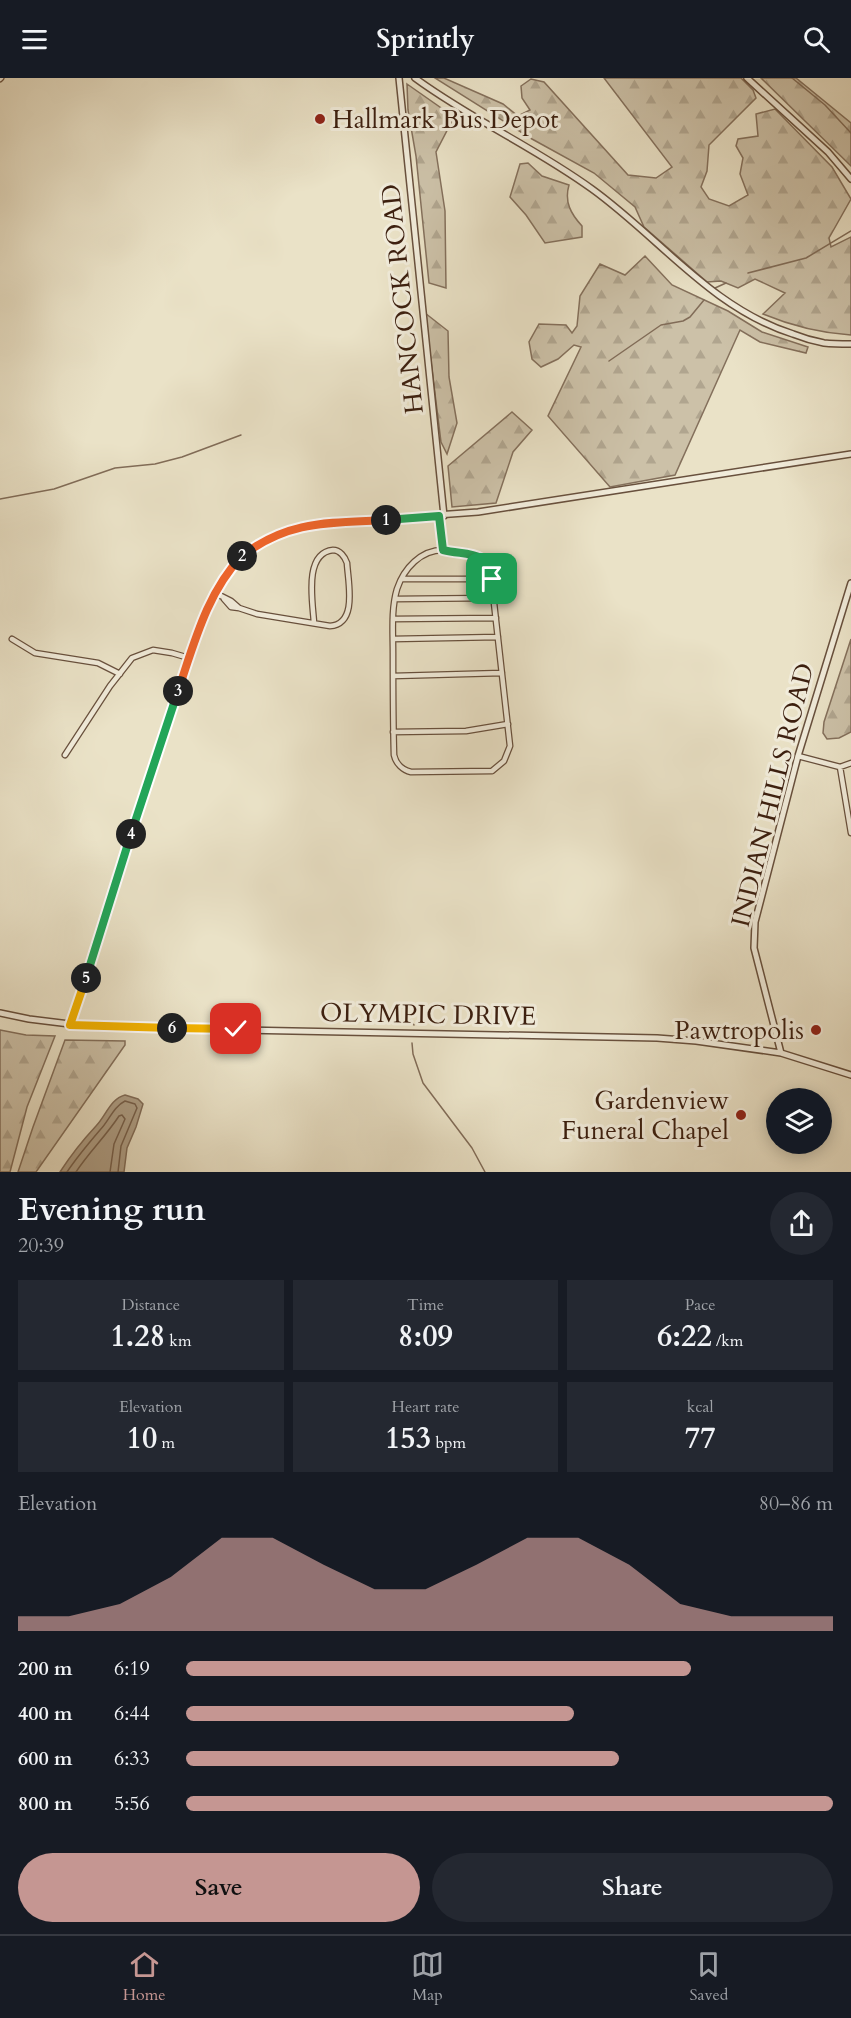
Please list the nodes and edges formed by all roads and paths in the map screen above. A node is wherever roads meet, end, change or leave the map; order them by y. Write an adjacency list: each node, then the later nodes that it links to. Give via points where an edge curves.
1 (399, 78): 7 (street, HANCOCK ROAD)
2 (416, 78): 5 (street, via 592,188 714,293 741,311 806,339)
3 (747, 78): 4 (street, via 828,152)
4 (851, 179)
5 (851, 345)
6 (851, 454): 7 (street)
7 (441, 516): 8 (street); 12 (street, via 291,529 261,542 242,556)
8 (443, 550): 9 (street, via 423,555); 10 (street, via 481,558 490,567)
9 (402, 579): 10 (street); 14 (street)
10 (492, 579): 13 (street)
11 (851, 583): 28 (street, INDIAN HILLS ROAD)
12 (215, 593): 17 (street, via 231,607); 21 (street)
13 (494, 597): 14 (street); 15 (street)
14 (395, 599): 16 (street)
15 (496, 618): 16 (street); 18 (street)
16 (393, 620): 20 (street)
17 (314, 623): 17 (street, via 335,625 343,621 349,606 347,562 337,551 320,558 312,570)
18 (498, 637): 20 (street); 23 (street)
19 (12, 639): 22 (street, via 35,653 98,663)
20 (393, 639): 24 (street)
21 (189, 658): 22 (street, via 153,650 132,658); 33 (street)
22 (120, 674): 27 (street)
23 (502, 674): 24 (street); 25 (street)
24 (393, 676): 26 (street)
25 (508, 724): 26 (street, via 466,731); 26 (street, via 509,751 492,771 405,771 394,759)
26 (393, 732)
27 (65, 755)
28 (798, 756): 30 (street); 34 (street, INDIAN HILLS ROAD, via 754,934)
29 (851, 763): 30 (street)
30 (840, 767): 31 (street)
31 (851, 833)
32 (0, 1013): 33 (street, OLYMPIC DRIVE)
33 (70, 1025): 34 (street, OLYMPIC DRIVE, via 657,1038)
34 (781, 1053): 35 (street, OLYMPIC DRIVE)
35 (851, 1076)

